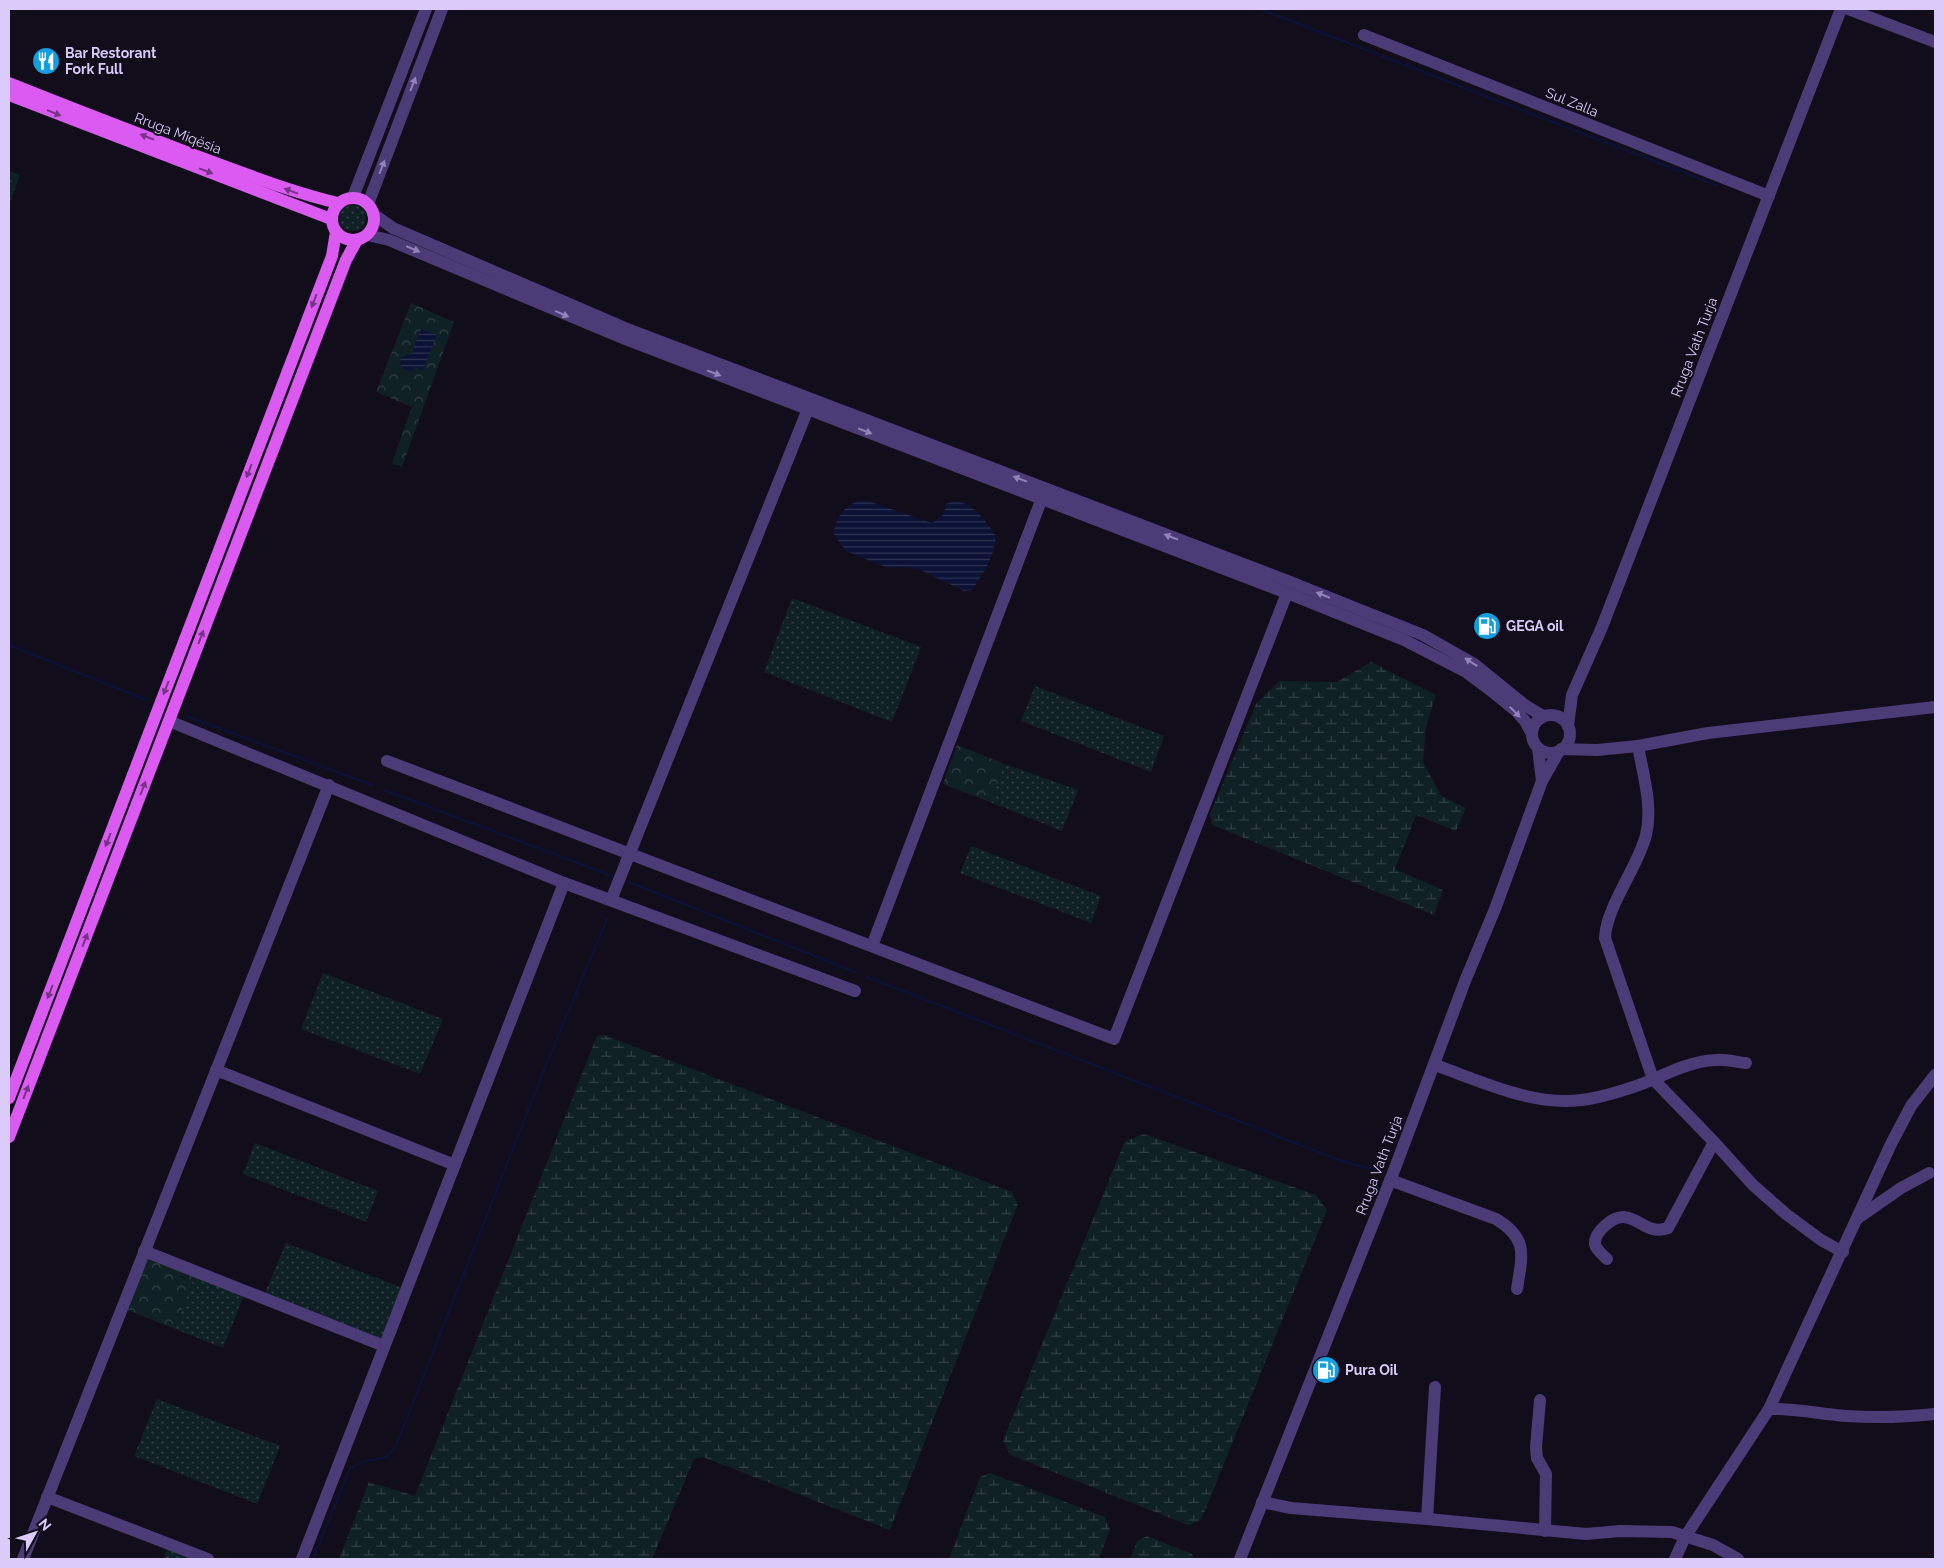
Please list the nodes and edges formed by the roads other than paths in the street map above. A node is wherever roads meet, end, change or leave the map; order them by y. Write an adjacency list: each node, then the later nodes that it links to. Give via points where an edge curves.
1 (426, 9): 10 (street)
2 (442, 9): 12 (street, one-way to 2)
3 (1841, 9): 9 (street, Rruga Vath Turja)
4 (1848, 9): 6 (street)
5 (1364, 36): 9 (street, Sul Zalla)
6 (1935, 42)
7 (9, 83): 11 (main road, Rruga Miqësia, one-way to 7, via 305,196)
8 (9, 95): 13 (main road, Rruga Miqësia, one-way to 13)
9 (1769, 196): 19 (street, Rruga Vath Turja, via 1602,627)
10 (353, 197): 11 (main road); 12 (main road, via 361,199)
11 (338, 203): 13 (main road)
12 (371, 209): 15 (main road, via 372,228); 21 (street, one-way to 12, via 1526,706 1474,664 1423,635 625,328 393,228)
13 (331, 219): 14 (main road)
14 (336, 232): 15 (main road, via 347,239); 42 (main road, one-way to 42, via 332,256)
15 (362, 237): 16 (street, one-way to 16, via 389,240 568,316); 22 (main road, one-way to 15, via 346,260)
16 (808, 409): 17 (street, one-way to 17); 32 (street)
17 (1042, 498): 18 (street); 35 (street)
18 (1287, 593): 24 (street, one-way to 24, via 1404,640 1466,672 1515,710); 35 (street, via 1114,1039)
19 (1572, 695): 21 (street, Rruga Vath Turja, via 1564,705); 23 (street, Rruga Vath Turja)
20 (1935, 707): 25 (street, via 1708,733)
21 (1547, 716): 23 (street, via 1558,716); 24 (street, Rruga Vath Turja, via 1537,721)
22 (169, 721): 31 (street); 43 (main road, one-way to 22)
23 (1569, 728): 27 (street, Rruga Vath Turja, via 1569,741); 28 (street, via 1580,740)
24 (1532, 734): 26 (street, Rruga Vath Turja)
25 (1638, 746): 28 (street); 41 (street, via 1648,806 1647,826 1642,848 1607,922 1605,938)
26 (1538, 748): 27 (street, via 1552,753); 30 (street, Rruga Vath Turja)
27 (1560, 750): 28 (street); 30 (street, Rruga Vath Turja)
28 (1597, 750)
29 (387, 761): 32 (street)
30 (1542, 781): 38 (street, Rruga Vath Turja)
31 (328, 785): 33 (street); 39 (street)
32 (629, 854): 34 (street); 35 (street)
33 (564, 883): 34 (street); 45 (street)
34 (611, 900): 36 (street)
35 (872, 946)
36 (855, 992)
37 (1746, 1063): 41 (street, via 1717,1059)
38 (1434, 1065): 41 (street, via 1519,1094 1564,1101 1582,1100); 47 (street, Rruga Vath Turja)
39 (216, 1070): 45 (street); 49 (street)
40 (1935, 1075): 48 (street, via 1911,1106)
41 (1653, 1079): 44 (street)
42 (9, 1098)
43 (9, 1137)
44 (1714, 1142): 50 (street, via 1753,1185 1786,1214 1820,1240); 51 (street, via 1668,1228 1653,1230 1627,1217 1612,1220 1594,1242)
45 (455, 1164): 53 (street)
46 (1930, 1173): 48 (street, via 1901,1188)
47 (1390, 1180): 52 (street, via 1496,1219 1509,1227 1518,1238 1522,1252); 59 (street, Rruga Vath Turja)
48 (1858, 1218): 50 (street)
49 (144, 1251): 53 (street); 58 (street)
50 (1843, 1252): 56 (street)
51 (1607, 1259)
52 (1517, 1289)
53 (384, 1346): 65 (street)
54 (1435, 1387): 60 (street)
55 (1540, 1400): 61 (street, via 1536,1447 1537,1458 1546,1474)
56 (1769, 1409): 57 (street, via 1786,1408 1846,1416); 62 (street)
57 (1935, 1414)
58 (47, 1497): 63 (street); 64 (street)
59 (1262, 1502): 60 (street, via 1291,1508); 66 (street, Rruga Vath Turja)
60 (1427, 1519): 61 (street)
61 (1545, 1531): 62 (street, via 1586,1534 1672,1532)
62 (1685, 1537): 67 (street); 68 (street, via 1713,1545)
63 (23, 1559)
64 (208, 1559)
65 (302, 1559)
66 (1240, 1559)
67 (1675, 1559)
68 (1738, 1559)

